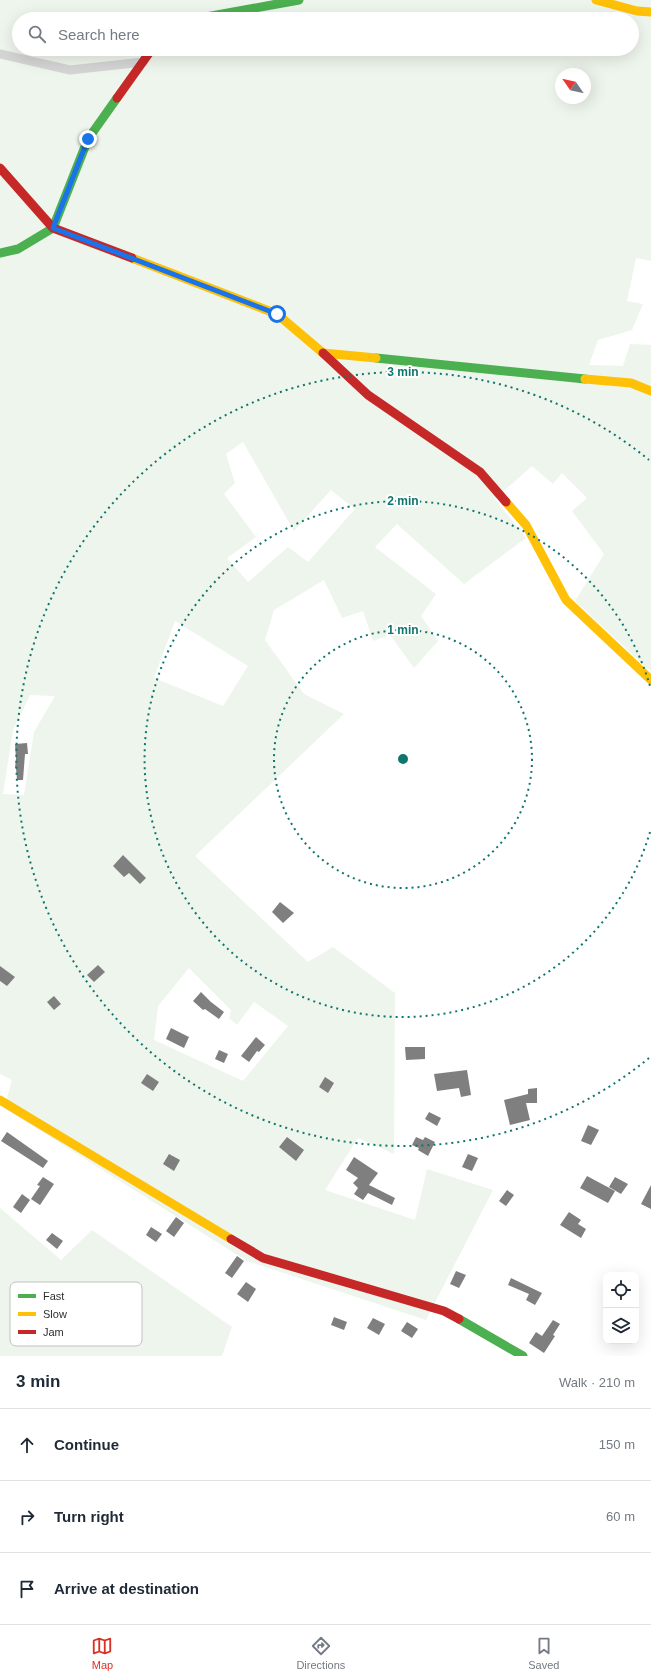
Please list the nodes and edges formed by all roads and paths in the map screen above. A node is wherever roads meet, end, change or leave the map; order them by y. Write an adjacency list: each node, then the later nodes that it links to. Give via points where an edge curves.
1 (299, 0): 3 (street)
2 (596, 0): 4 (street, via 637,11)
3 (233, 12)
4 (651, 12)
5 (0, 54): 7 (street, via 70,70)
6 (147, 56): 7 (street)
7 (143, 62): 9 (street, via 88,139)
8 (0, 168): 9 (street)
9 (53, 228): 10 (street, via 18,249); 11 (street, via 277,314)
10 (0, 253)
11 (323, 352): 12 (street, via 631,383); 13 (street, via 368,395 480,472 526,525 566,600)
12 (651, 391)
13 (651, 680)
14 (0, 1100): 15 (street, via 264,1258 444,1312)
15 (523, 1356)

